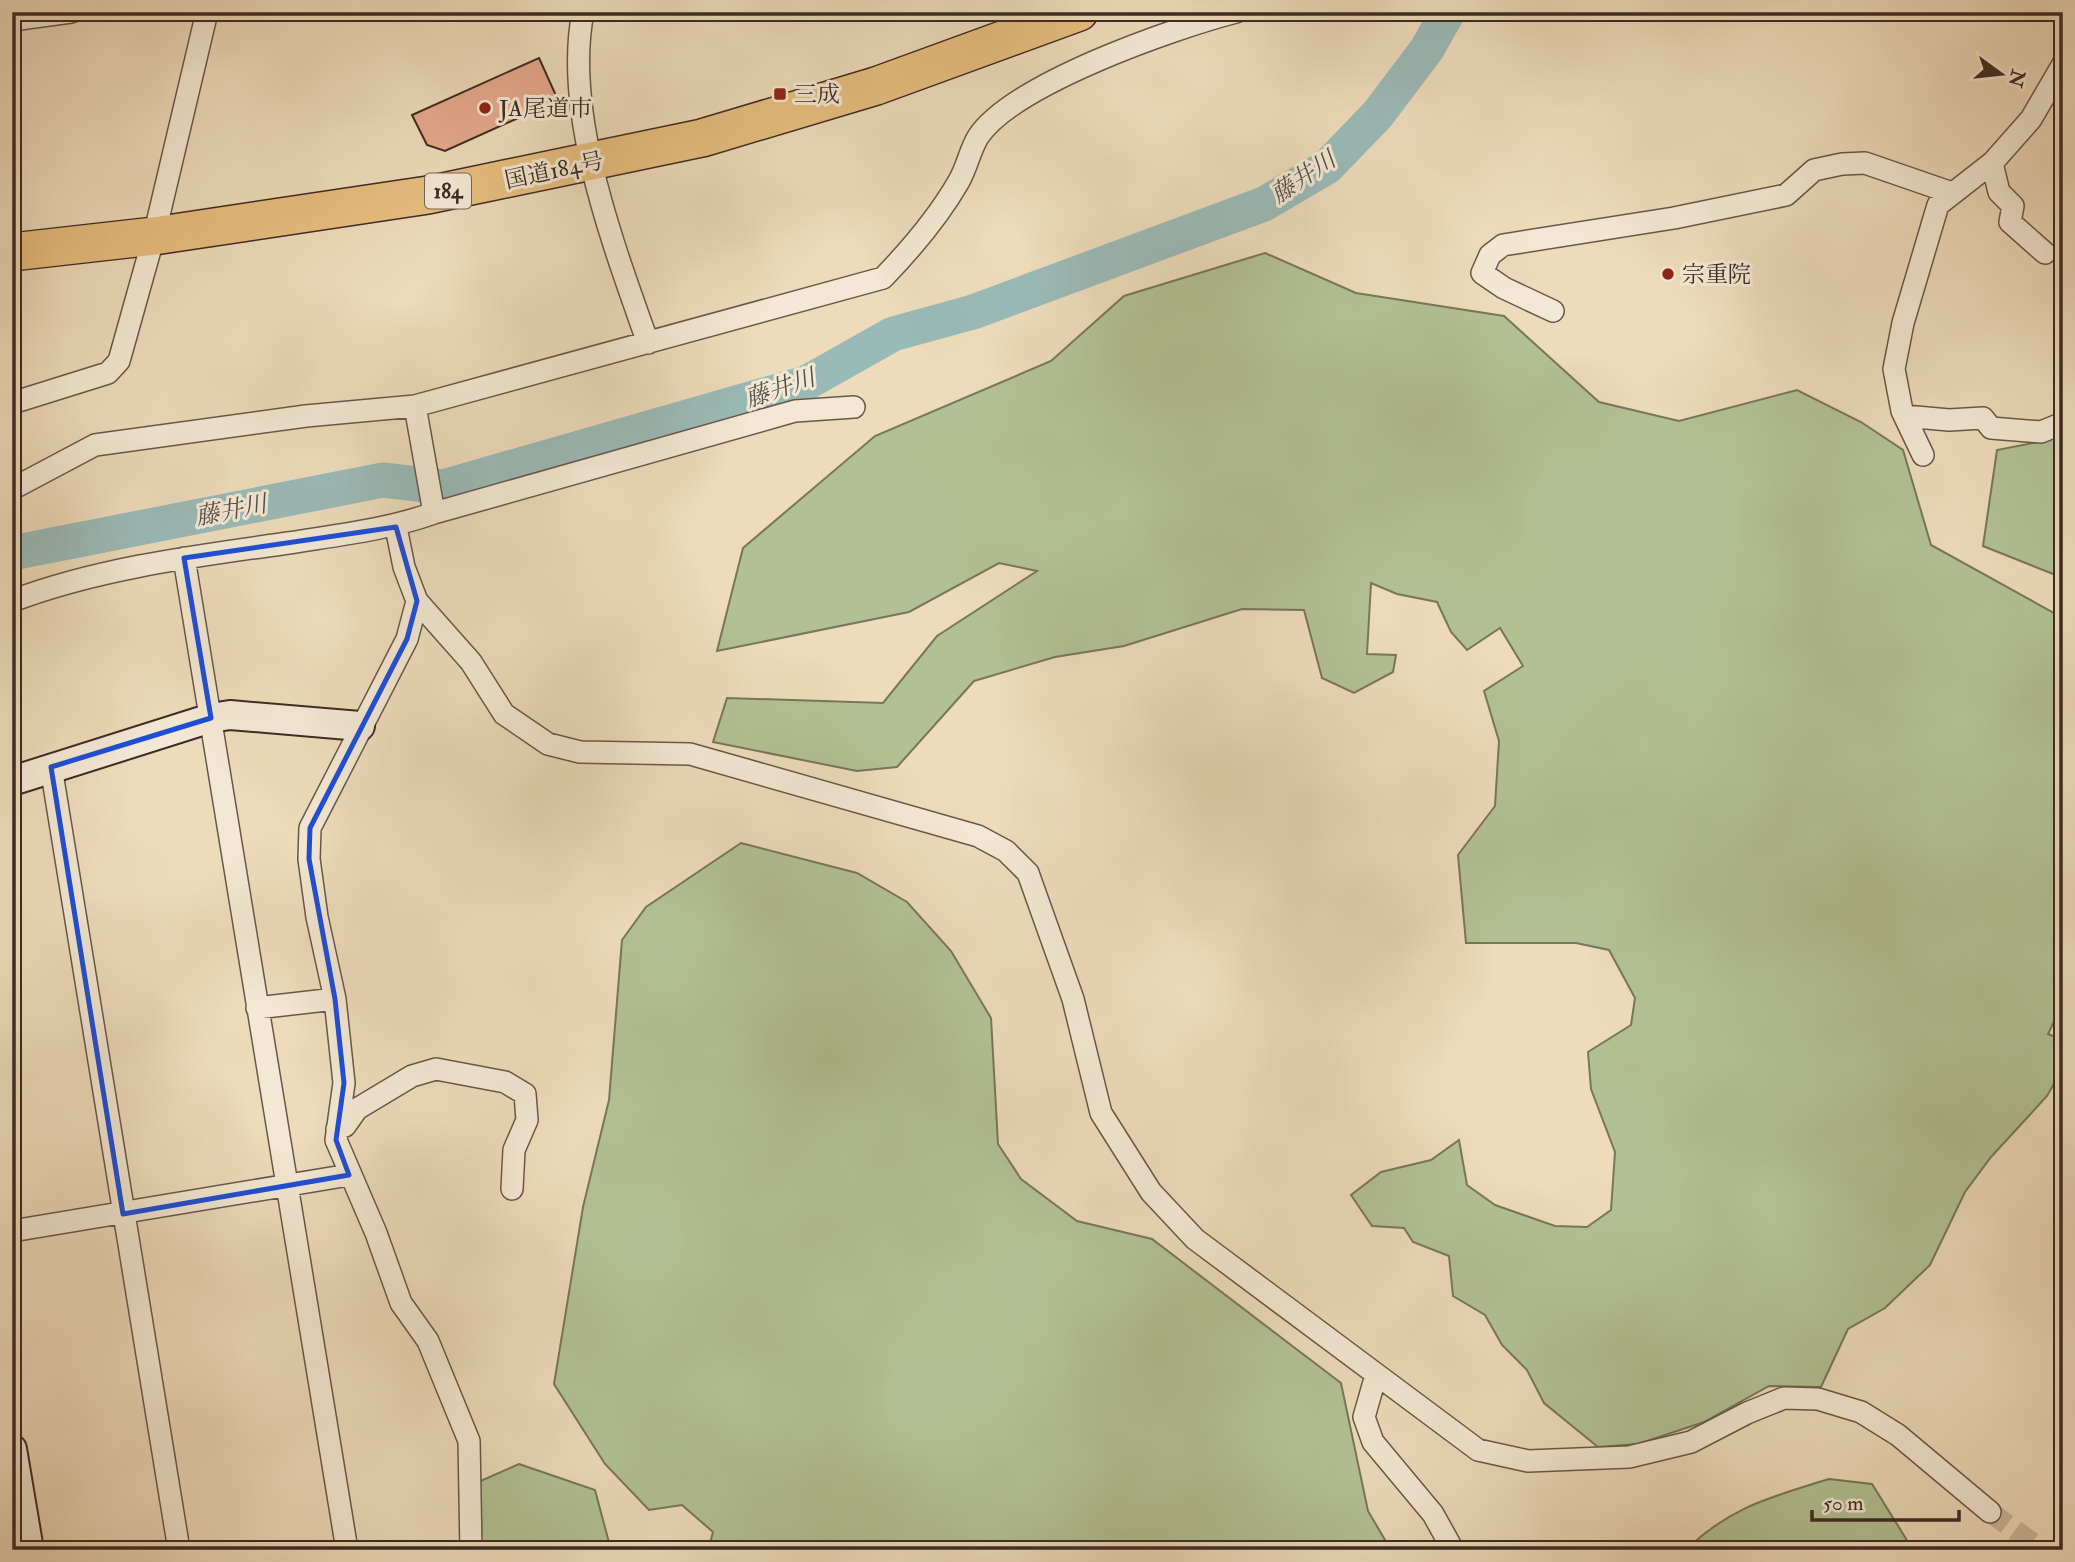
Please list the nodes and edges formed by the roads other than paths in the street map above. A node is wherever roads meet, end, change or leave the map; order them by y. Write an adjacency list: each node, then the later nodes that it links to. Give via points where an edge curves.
1 (71, 12): 6 (street)
2 (207, 12): 11 (street)
3 (583, 12): 8 (street, via 577,44)
4 (1236, 12): 15 (street, via 1187,25 1108,58 1043,88 997,116 978,137 959,181 905,256 883,278)
5 (1076, 13): 8 (highway, 国道184号 / 184, via 876,86 702,138)
6 (12, 20)
7 (2063, 64): 9 (street, via 2031,119)
8 (593, 162): 11 (highway, 国道184号 / 184, via 428,195); 15 (street, via 601,208)
9 (1992, 163): 10 (street); 13 (street, via 2000,192 2013,206 2010,222)
10 (1952, 192): 14 (street, via 1865,163 1842,164 1814,170 1786,195 1503,245 1490,255 1482,273 1504,289); 19 (street, via 1938,205 1901,334 1894,369)
11 (155, 236): 12 (highway, 国道184号 / 184); 16 (street, via 119,361 107,373)
12 (12, 252)
13 (2045, 253)
14 (1553, 311)
15 (648, 343): 17 (street)
16 (12, 403)
17 (415, 407): 22 (street, via 306,415 95,445); 23 (street)
18 (854, 407): 23 (street, via 795,411)
19 (1905, 416): 20 (street, via 1983,418 1991,428 2041,432); 21 (street)
20 (2063, 423)
21 (1923, 455)
22 (12, 489)
23 (433, 508): 24 (street)
24 (396, 527): 25 (street); 27 (street)
25 (184, 558): 26 (street); 28 (street)
26 (12, 601)
27 (417, 601): 29 (street, via 407,639); 40 (street, via 471,662 504,714 548,744 580,752 690,754 978,836 1006,851 1028,873 1054,943 1101,1112 1151,1192 1195,1239)
28 (211, 718): 29 (street, via 230,715); 30 (street); 33 (street)
29 (360, 726): 32 (street, via 310,828 314,894)
30 (51, 767): 31 (street); 38 (street)
31 (12, 781)
32 (335, 999): 33 (street); 34 (street, via 344,1083)
33 (257, 1007): 36 (street)
34 (337, 1129): 35 (street, via 336,1140); 37 (street, via 358,1109 412,1076 436,1069 505,1082 525,1094 527,1120 514,1150)
35 (349, 1175): 36 (street); 46 (street, via 401,1303 428,1341 469,1441)
36 (288, 1186): 38 (street); 45 (street)
37 (512, 1188)
38 (122, 1214): 39 (street); 44 (street)
39 (12, 1231)
40 (1376, 1375): 42 (street, via 1478,1450 1528,1461 1629,1457 1691,1441 1784,1398 1818,1399 1861,1412 1898,1435); 47 (street, via 1364,1417 1373,1442 1433,1514)
41 (12, 1449): 43 (street)
42 (1990, 1512)
43 (29, 1550)
44 (179, 1550)
45 (347, 1550)
46 (471, 1550)
47 (1453, 1550)

